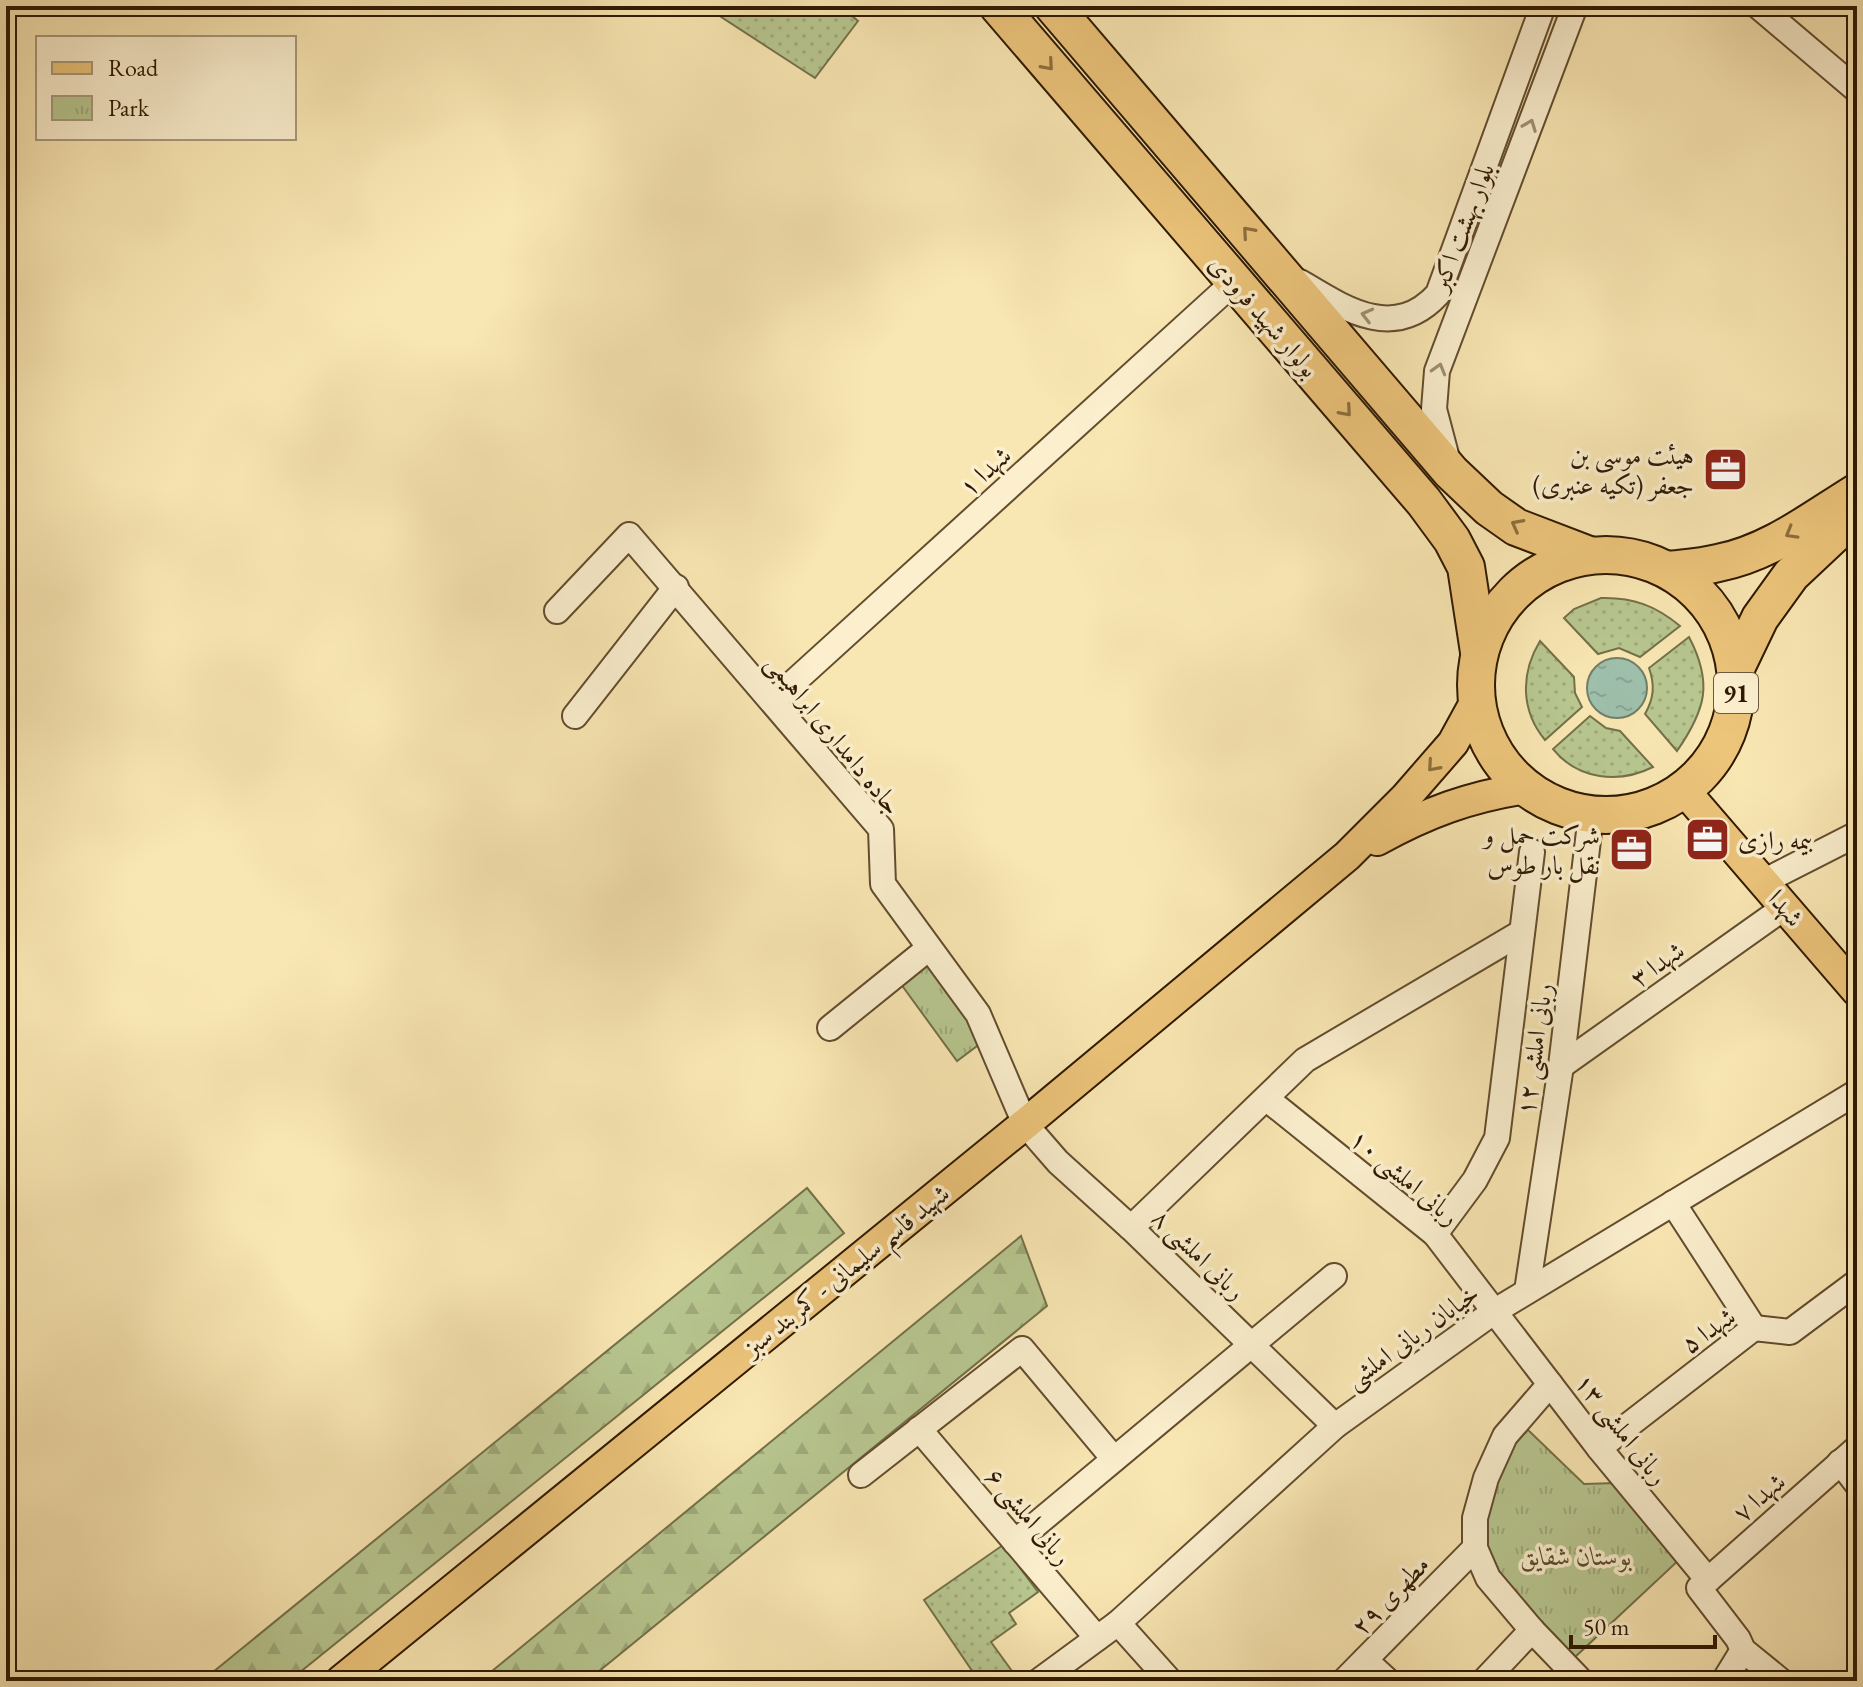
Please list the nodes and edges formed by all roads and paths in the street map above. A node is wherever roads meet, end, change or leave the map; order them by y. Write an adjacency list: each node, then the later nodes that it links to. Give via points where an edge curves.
1 (998, 6): 8 (highway, بولوار شهید فرودی / 91, one-way to 8)
2 (1053, 6): 7 (highway, بولوار شهید فرودی / 91, one-way to 2)
3 (1543, 6): 7 (street, بلوار بهشت اکبر, one-way to 7, via 1438,294 1407,316 1375,319 1344,309)
4 (1575, 6): 9 (street, بلوار بهشت اکبر, one-way to 4, via 1434,409 1437,371)
5 (1758, 6): 6 (street)
6 (1857, 90)
7 (1280, 270): 9 (highway, بولوار شهید فرودی / 91)
8 (1234, 282): 16 (highway, بولوار شهید فرودی / 91, one-way to 16, via 1452,540 1466,567); 18 (street, شهدا ۱)
9 (1451, 472): 12 (highway, بولوار شهید فرودی / 91, one-way to 9, via 1516,527)
10 (1857, 492): 13 (highway, 91, one-way to 13, via 1755,552)
11 (1857, 513): 17 (highway, 91, via 1791,575 1760,618)
12 (1589, 555): 13 (highway, 91, via 1630,556); 16 (highway, 91, via 1552,566 1519,587 1495,616)
13 (1668, 570): 17 (highway, 91, via 1694,587 1714,611 1729,638)
14 (676, 587): 15 (street, جاده دامداری ابراهیمی, via 629,535); 18 (street, جاده دامداری ابراهیمی); 20 (street)
15 (557, 611)
16 (1479, 652): 19 (highway, 91)
17 (1736, 668): 22 (highway, 91, via 1736,703 1727,736 1709,766)
18 (773, 701): 30 (street, جاده دامداری ابراهیمی, via 881,829 883,884)
19 (1476, 701): 21 (highway, 91, via 1484,734 1502,764); 26 (main road, one-way to 26, via 1453,743)
20 (575, 716)
21 (1526, 788): 23 (highway, 91, via 1557,806); 26 (main road, via 1487,794 1423,815)
22 (1684, 790): 23 (highway, 91, via 1655,806); 27 (main road, شهدا)
23 (1591, 815): 33 (street, ربانی املشی ۱۲)
24 (1857, 834): 27 (street)
25 (1532, 852): 29 (street)
26 (1347, 856): 36 (main road, شهید قاسم سلیمانی - کمربند سبز)
27 (1763, 882): 28 (main road, شهدا)
28 (1785, 907): 31 (main road, شهدا); 33 (street, شهدا ۳)
29 (1522, 932): 35 (street, via 1305,1060); 39 (street, via 1497,1138 1475,1180)
30 (929, 948): 32 (street); 36 (street, جاده دامداری ابراهیمی, via 978,1014)
31 (1857, 991)
32 (830, 1028)
33 (1561, 1066): 42 (street, ربانی املشی ۱۲)
34 (1857, 1092): 37 (street, خیابان ربانی املشی)
35 (1267, 1099): 38 (street); 39 (street, ربانی املشی ۱۰)
36 (1025, 1124): 38 (street, ربانی املشی ۸, via 1058,1162); 62 (main road, شهید قاسم سلیمانی - کمربند سبز)
37 (1673, 1203): 42 (street, خیابان ربانی املشی); 44 (street)
38 (1131, 1228): 45 (street, ربانی املشی ۸)
39 (1435, 1234): 43 (street, ربانی املشی ۱۰)
40 (1334, 1276): 45 (street)
41 (1857, 1282): 44 (street, شهدا ۵, via 1790,1332)
42 (1527, 1291): 43 (street, خیابان ربانی املشی)
43 (1495, 1311): 46 (street, ربانی املشی ۱۳); 47 (street, خیابان ربانی املشی)
44 (1754, 1328): 49 (street, شهدا ۵)
45 (1252, 1344): 47 (street, ربانی املشی ۸); 51 (street)
46 (1550, 1384): 49 (street, ربانی املشی ۱۳); 55 (street, via 1505,1436 1492,1464 1475,1518)
47 (1335, 1426): 57 (street, خیابان ربانی املشی)
48 (919, 1429): 51 (street, via 1022,1349); 52 (street); 54 (street, ربانی املشی ۶)
49 (1599, 1448): 56 (street, ربانی املشی ۱۳)
50 (1849, 1455): 53 (street); 56 (street, شهدا ۷)
51 (1114, 1459): 54 (street)
52 (861, 1475)
53 (1857, 1484)
54 (1015, 1542): 59 (street, ربانی املشی ۶)
55 (1475, 1548): 58 (street, via 1488,1578); 61 (street, مطهری ۲۹)
56 (1703, 1584): 60 (street, ربانی املشی ۱۳)
57 (1118, 1623): 59 (street, خیابان ربانی املشی); 64 (street)
58 (1532, 1630): 67 (street); 68 (street)
59 (1097, 1638): 63 (street, خیابان ربانی املشی)
60 (1743, 1650): 69 (street); 70 (street, ربانی املشی ۱۳)
61 (1365, 1660): 65 (street, مطهری ۲۹); 66 (street)
62 (341, 1681)
63 (1039, 1681)
64 (1170, 1681)
65 (1344, 1681)
66 (1388, 1681)
67 (1484, 1681)
68 (1581, 1681)
69 (1724, 1681)
70 (1781, 1681)

